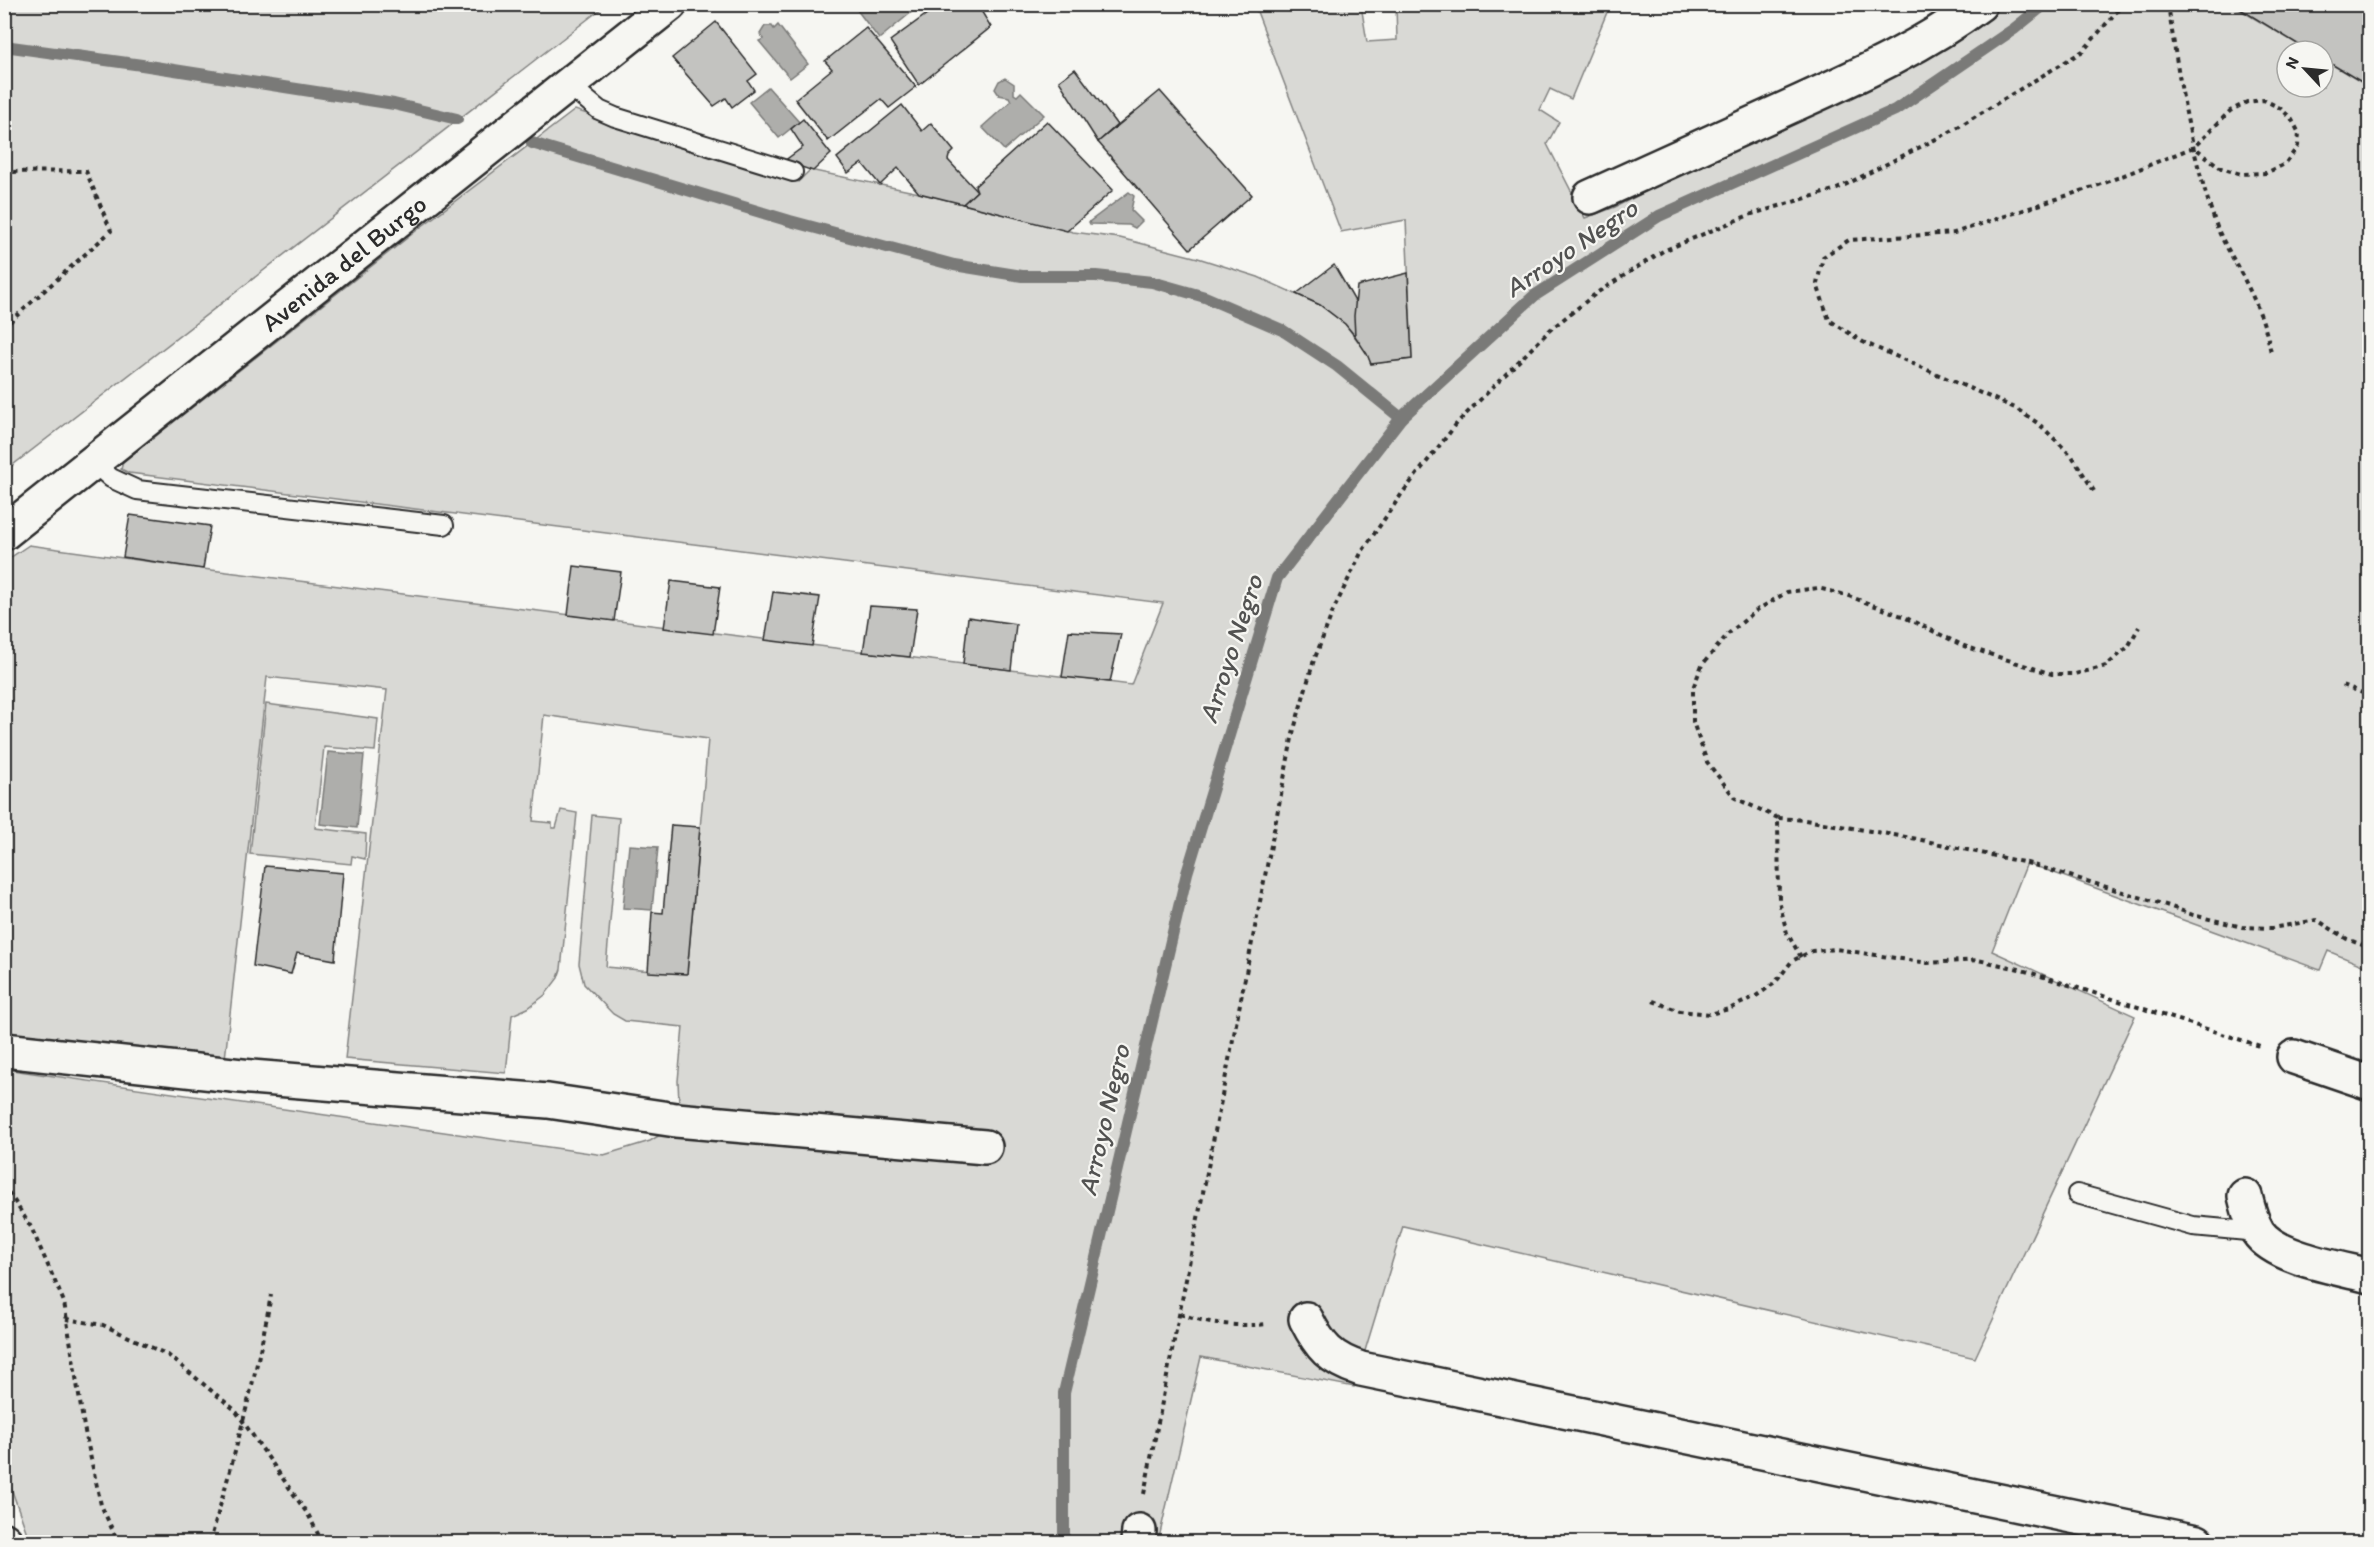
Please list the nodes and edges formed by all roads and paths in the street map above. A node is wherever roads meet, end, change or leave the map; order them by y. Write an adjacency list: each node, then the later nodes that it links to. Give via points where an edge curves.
1 (670, 4): 5 (street, Avenida del Burgo)
2 (1980, 4): 9 (street, via 1964,17 1849,80)
3 (2123, 4): 33 (path, via 2083,51 1948,133 1837,189 1749,215 1663,251 1598,292 1551,329 1458,422 1403,492 1361,553 1333,611 1312,663 1293,733)
4 (2168, 4): 6 (path)
5 (568, 85): 8 (lane, via 599,110 615,117); 12 (street, Avenida del Burgo)
6 (2194, 147): 6 (path, via 2221,168 2241,174 2266,173 2285,164 2298,146 2299,133 2280,108 2264,100 2247,102 2230,111); 11 (path, via 2218,230 2253,295); 13 (path, via 2102,184 1954,232 1849,240 1823,257 1817,284 1830,320 1863,342 2031,418 2072,456)
7 (4, 172): 10 (path, via 86,171 111,231)
8 (793, 172)
9 (1590, 196)
10 (4, 327)
11 (2271, 353)
12 (94, 463): 14 (lane, via 111,478 137,490); 15 (street, Avenida del Burgo)
13 (2094, 491)
14 (444, 525)
15 (9, 531)
16 (2139, 627): 19 (path, via 2128,647 2106,666 2075,674 2052,674 1964,646 1846,595 1818,588 1786,592 1728,634 1702,664 1693,688 1693,722 1707,762 1735,798)
17 (2343, 685): 18 (path)
18 (2370, 696)
19 (1778, 818): 20 (path, via 1917,839 2027,863 2242,927 2272,928 2317,920); 21 (path, via 1779,901 1787,933)
20 (2370, 948)
21 (1801, 957): 22 (path, via 1792,961 1775,983 1729,1010 1710,1014 1680,1011); 24 (path, via 1812,951 1836,949 1928,963 1978,960 2019,969)
22 (1653, 1001)
23 (4, 1050): 26 (street, via 251,1077 548,1101 676,1120)
24 (2294, 1057): 25 (street)
25 (2370, 1083)
26 (986, 1148)
27 (4, 1185): 34 (path, via 32,1227 64,1302)
28 (2077, 1194): 30 (lane, via 2193,1226)
29 (2245, 1196): 30 (street)
30 (2258, 1232): 31 (street, via 2284,1253)
31 (2370, 1276)
32 (271, 1295): 36 (path)
33 (1180, 1314): 35 (path, via 1202,1322 1245,1326); 37 (path)
34 (66, 1318): 36 (path, via 103,1325 168,1355 235,1410); 38 (path, via 101,1505)
35 (1306, 1319): 41 (street, via 1327,1352 1342,1363 1361,1369)
36 (244, 1423): 39 (path); 40 (path, via 309,1516)
37 (1138, 1537)
38 (118, 1542)
39 (210, 1542)
40 (322, 1542)
41 (2197, 1542)

